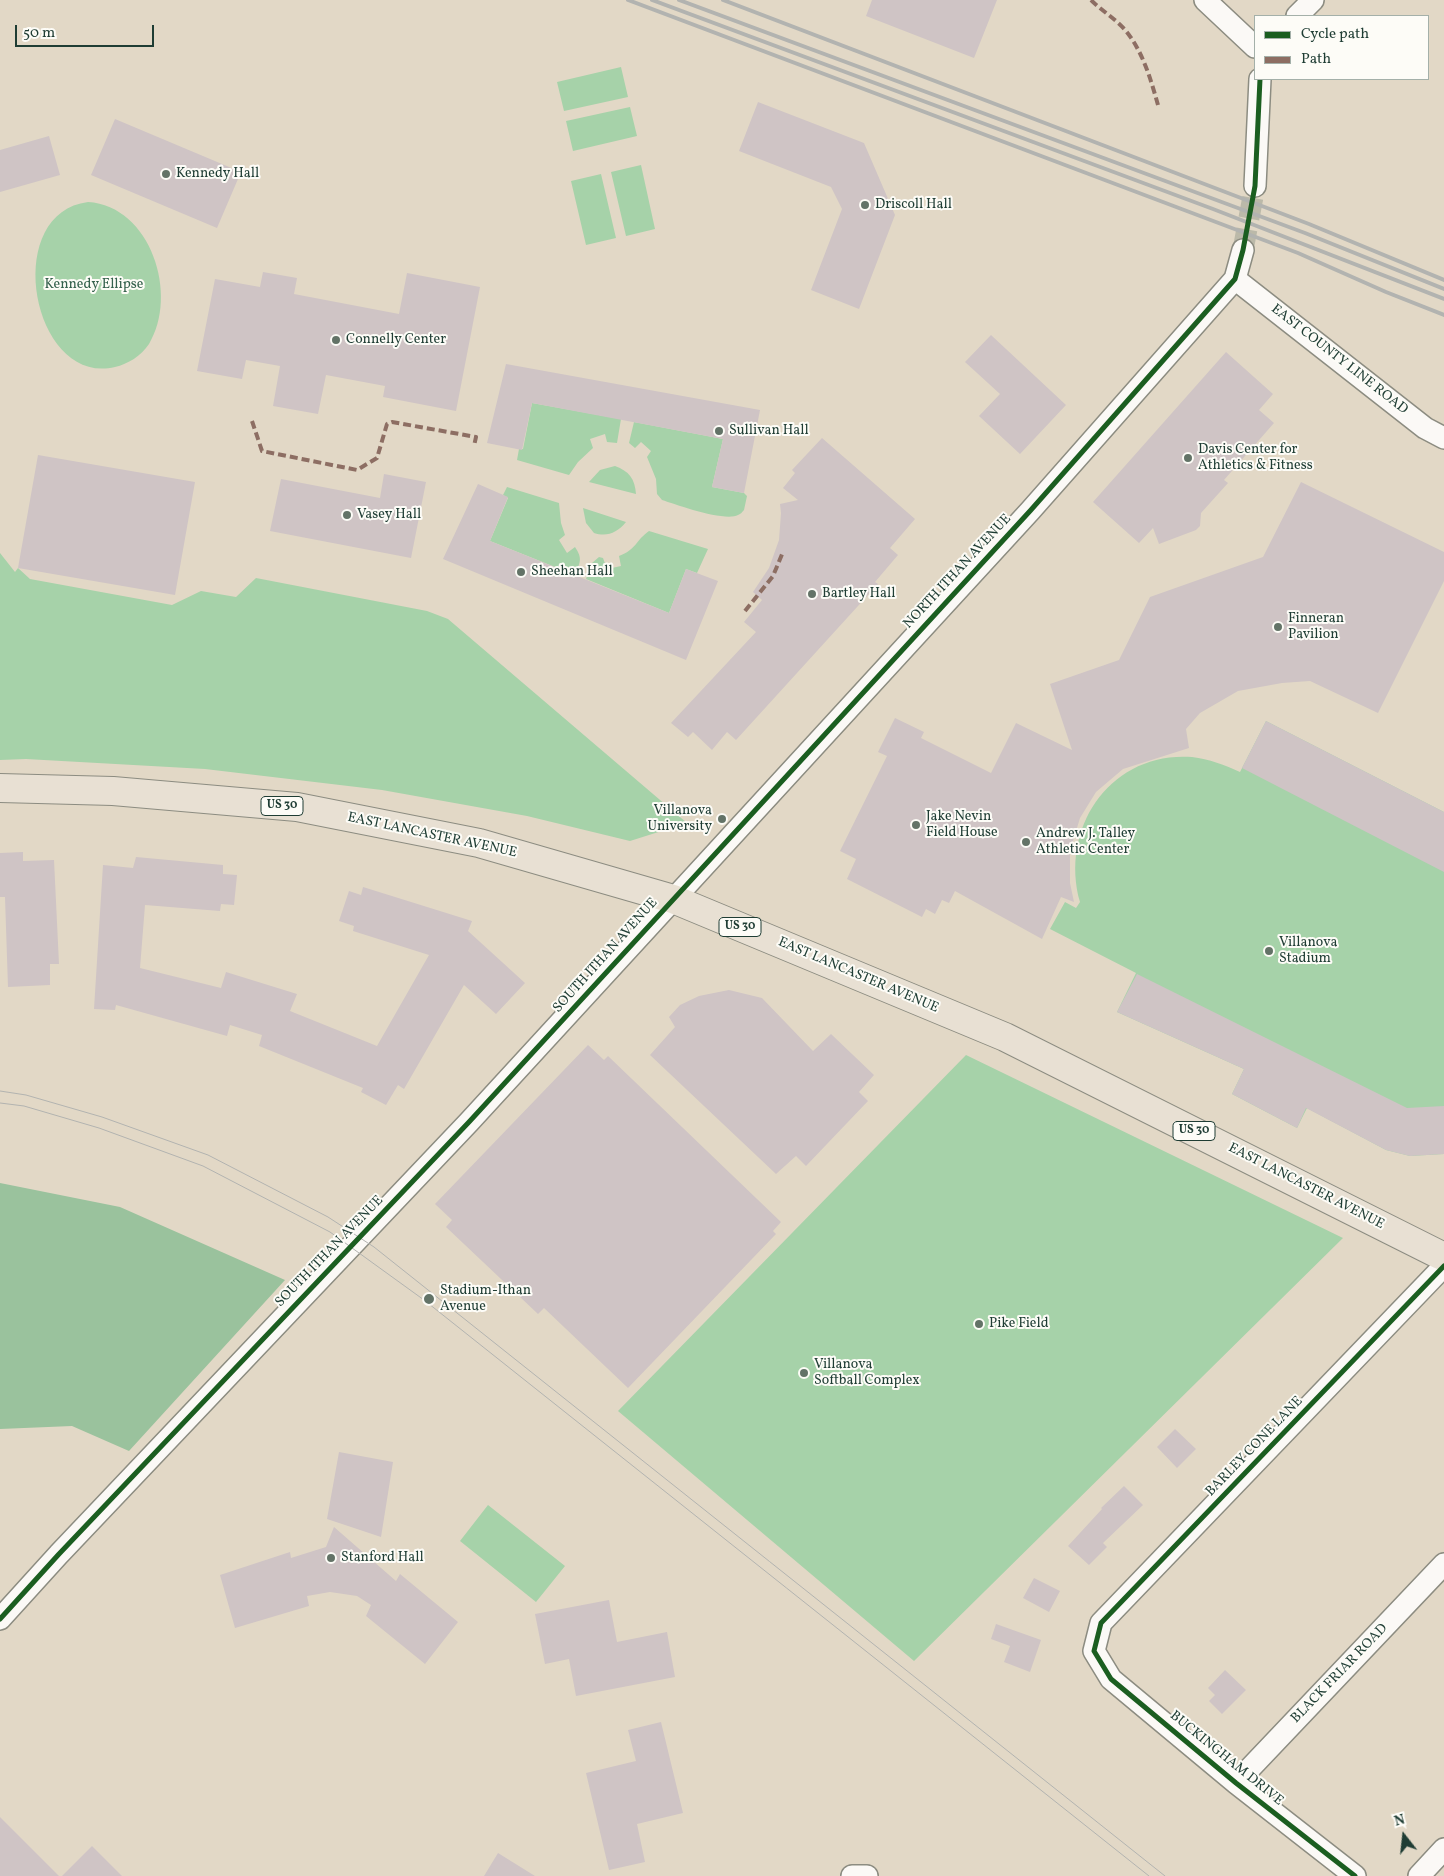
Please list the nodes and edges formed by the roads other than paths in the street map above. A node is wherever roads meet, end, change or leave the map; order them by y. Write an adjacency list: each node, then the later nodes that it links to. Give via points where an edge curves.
1 (1205, 0): 4 (street)
2 (1312, 0): 3 (street)
3 (1297, 15)
4 (1254, 46)
5 (1260, 80): 6 (street)
6 (1255, 186)
7 (1243, 250): 8 (street, NORTH ITHAN AVENUE)
8 (1235, 279): 9 (street, EAST COUNTY LINE ROAD, via 1425,428); 11 (street, NORTH ITHAN AVENUE, via 1030,511)
9 (1444, 438)
10 (0, 788): 11 (highway, EAST LANCASTER AVENUE / US 30, via 113,791 297,807 479,843)
11 (674, 899): 12 (highway, EAST LANCASTER AVENUE / US 30, via 1005,1037); 14 (street, SOUTH ITHAN AVENUE, via 470,1122)
12 (1442, 1260): 15 (street, BARLEY CONE LANE, via 1101,1623)
13 (1444, 1564): 16 (street, BLACK FRIAR ROAD)
14 (4, 1608)
15 (1094, 1650): 16 (street, BUCKINGHAM DRIVE, via 1111,1679)
16 (1236, 1783): 20 (street, BUCKINGHAM DRIVE)
17 (1444, 1849): 21 (street)
18 (852, 1876): 19 (street)
19 (867, 1876)
20 (1355, 1876)
21 (1419, 1876)

